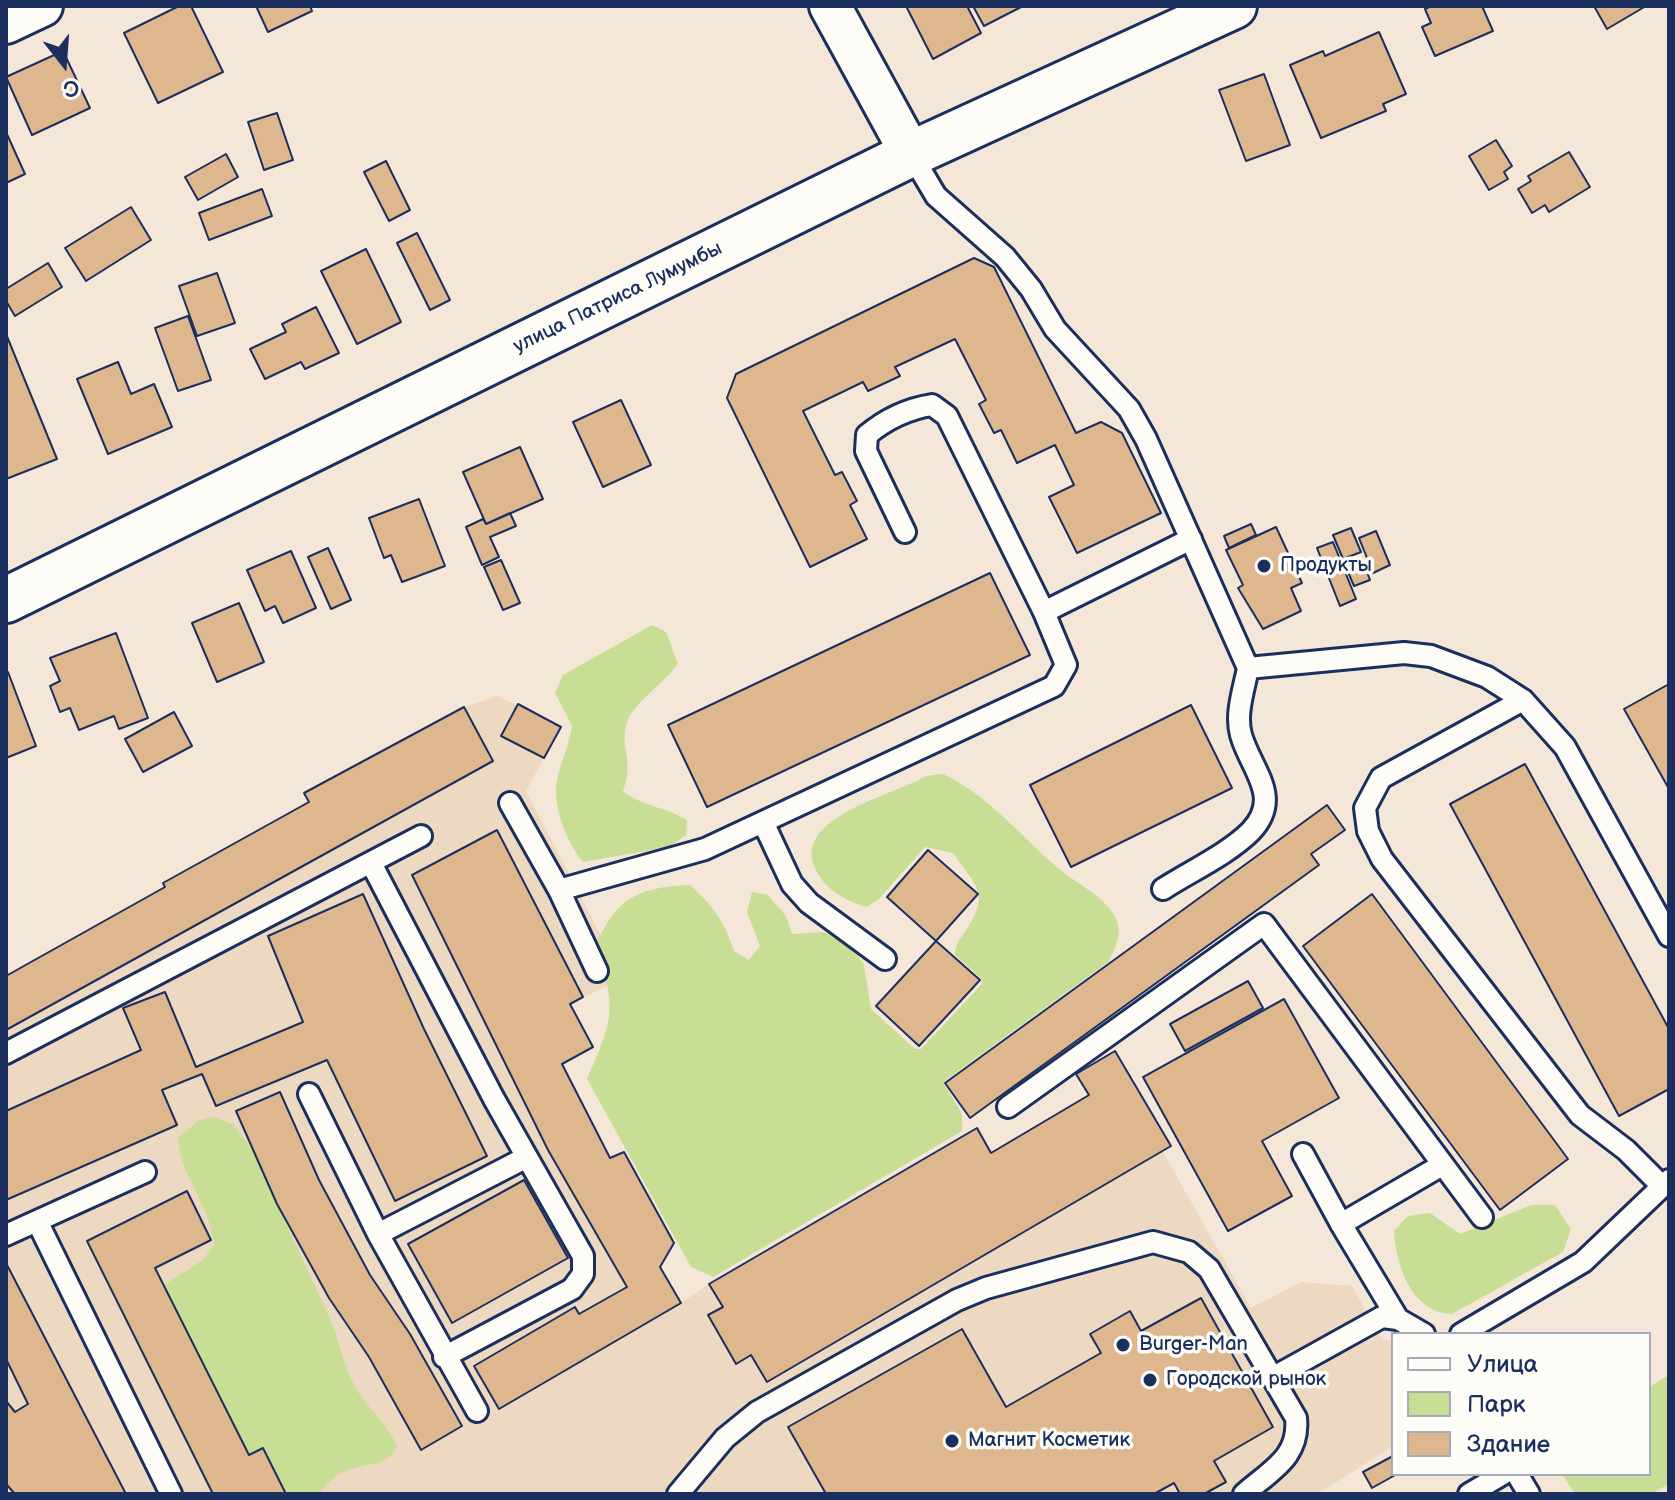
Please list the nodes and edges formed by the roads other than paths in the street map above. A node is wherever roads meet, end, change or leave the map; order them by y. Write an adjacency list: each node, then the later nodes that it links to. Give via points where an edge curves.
1 (42, 6): 4 (street)
2 (830, 6): 5 (street)
3 (1234, 6): 5 (street, улица Патриса Лумумбы)
4 (6, 23)
5 (911, 154): 7 (lane, via 936,196 1005,257 1055,329 1129,409); 8 (street, улица Патриса Лумумбы)
6 (905, 532): 9 (lane, via 866,451 867,435 913,409 932,405 947,416)
7 (1191, 539): 9 (lane); 10 (lane)
8 (6, 600)
9 (1044, 612): 13 (lane, via 1066,665 1054,686)
10 (1248, 668): 11 (lane, via 1418,654 1487,677); 16 (lane, via 1239,711 1241,734 1265,788 1261,819 1249,834)
11 (1523, 700): 18 (lane, via 1565,747); 28 (lane, via 1381,778 1365,808 1368,831 1382,859 1580,1115)
12 (510, 803): 17 (lane)
13 (763, 822): 17 (lane, via 705,849); 19 (lane, via 792,884 809,903)
14 (421, 836): 15 (lane)
15 (371, 863): 21 (lane); 25 (lane)
16 (1163, 889)
17 (559, 890): 20 (lane)
18 (1669, 936)
19 (885, 959)
20 (597, 971)
21 (6, 1053)
22 (309, 1094): 32 (lane)
23 (1008, 1107): 26 (lane, via 1264,924)
24 (1303, 1154): 31 (lane)
25 (527, 1157): 32 (lane); 37 (lane, via 583,1256 583,1274 572,1289)
26 (1442, 1165): 29 (lane); 31 (lane)
27 (145, 1172): 30 (lane)
28 (1665, 1183): 36 (lane, via 1583,1262)
29 (1482, 1217)
30 (37, 1221): 33 (lane); 42 (lane)
31 (1341, 1224): 34 (lane)
32 (378, 1234): 37 (lane)
33 (6, 1235)
34 (1398, 1319): 35 (lane); 38 (lane, via 1382,1317)
35 (1421, 1332)
36 (1464, 1332)
37 (444, 1357): 39 (lane)
38 (1272, 1378): 43 (lane, via 1209,1269 1189,1252 1153,1242 957,1300 757,1412 725,1438); 44 (lane, via 1296,1418 1298,1437 1288,1454)
39 (477, 1411)
40 (1500, 1476): 45 (lane)
41 (1518, 1476): 46 (lane)
42 (171, 1494)
43 (678, 1494)
44 (1244, 1494)
45 (1469, 1494)
46 (1529, 1494)

